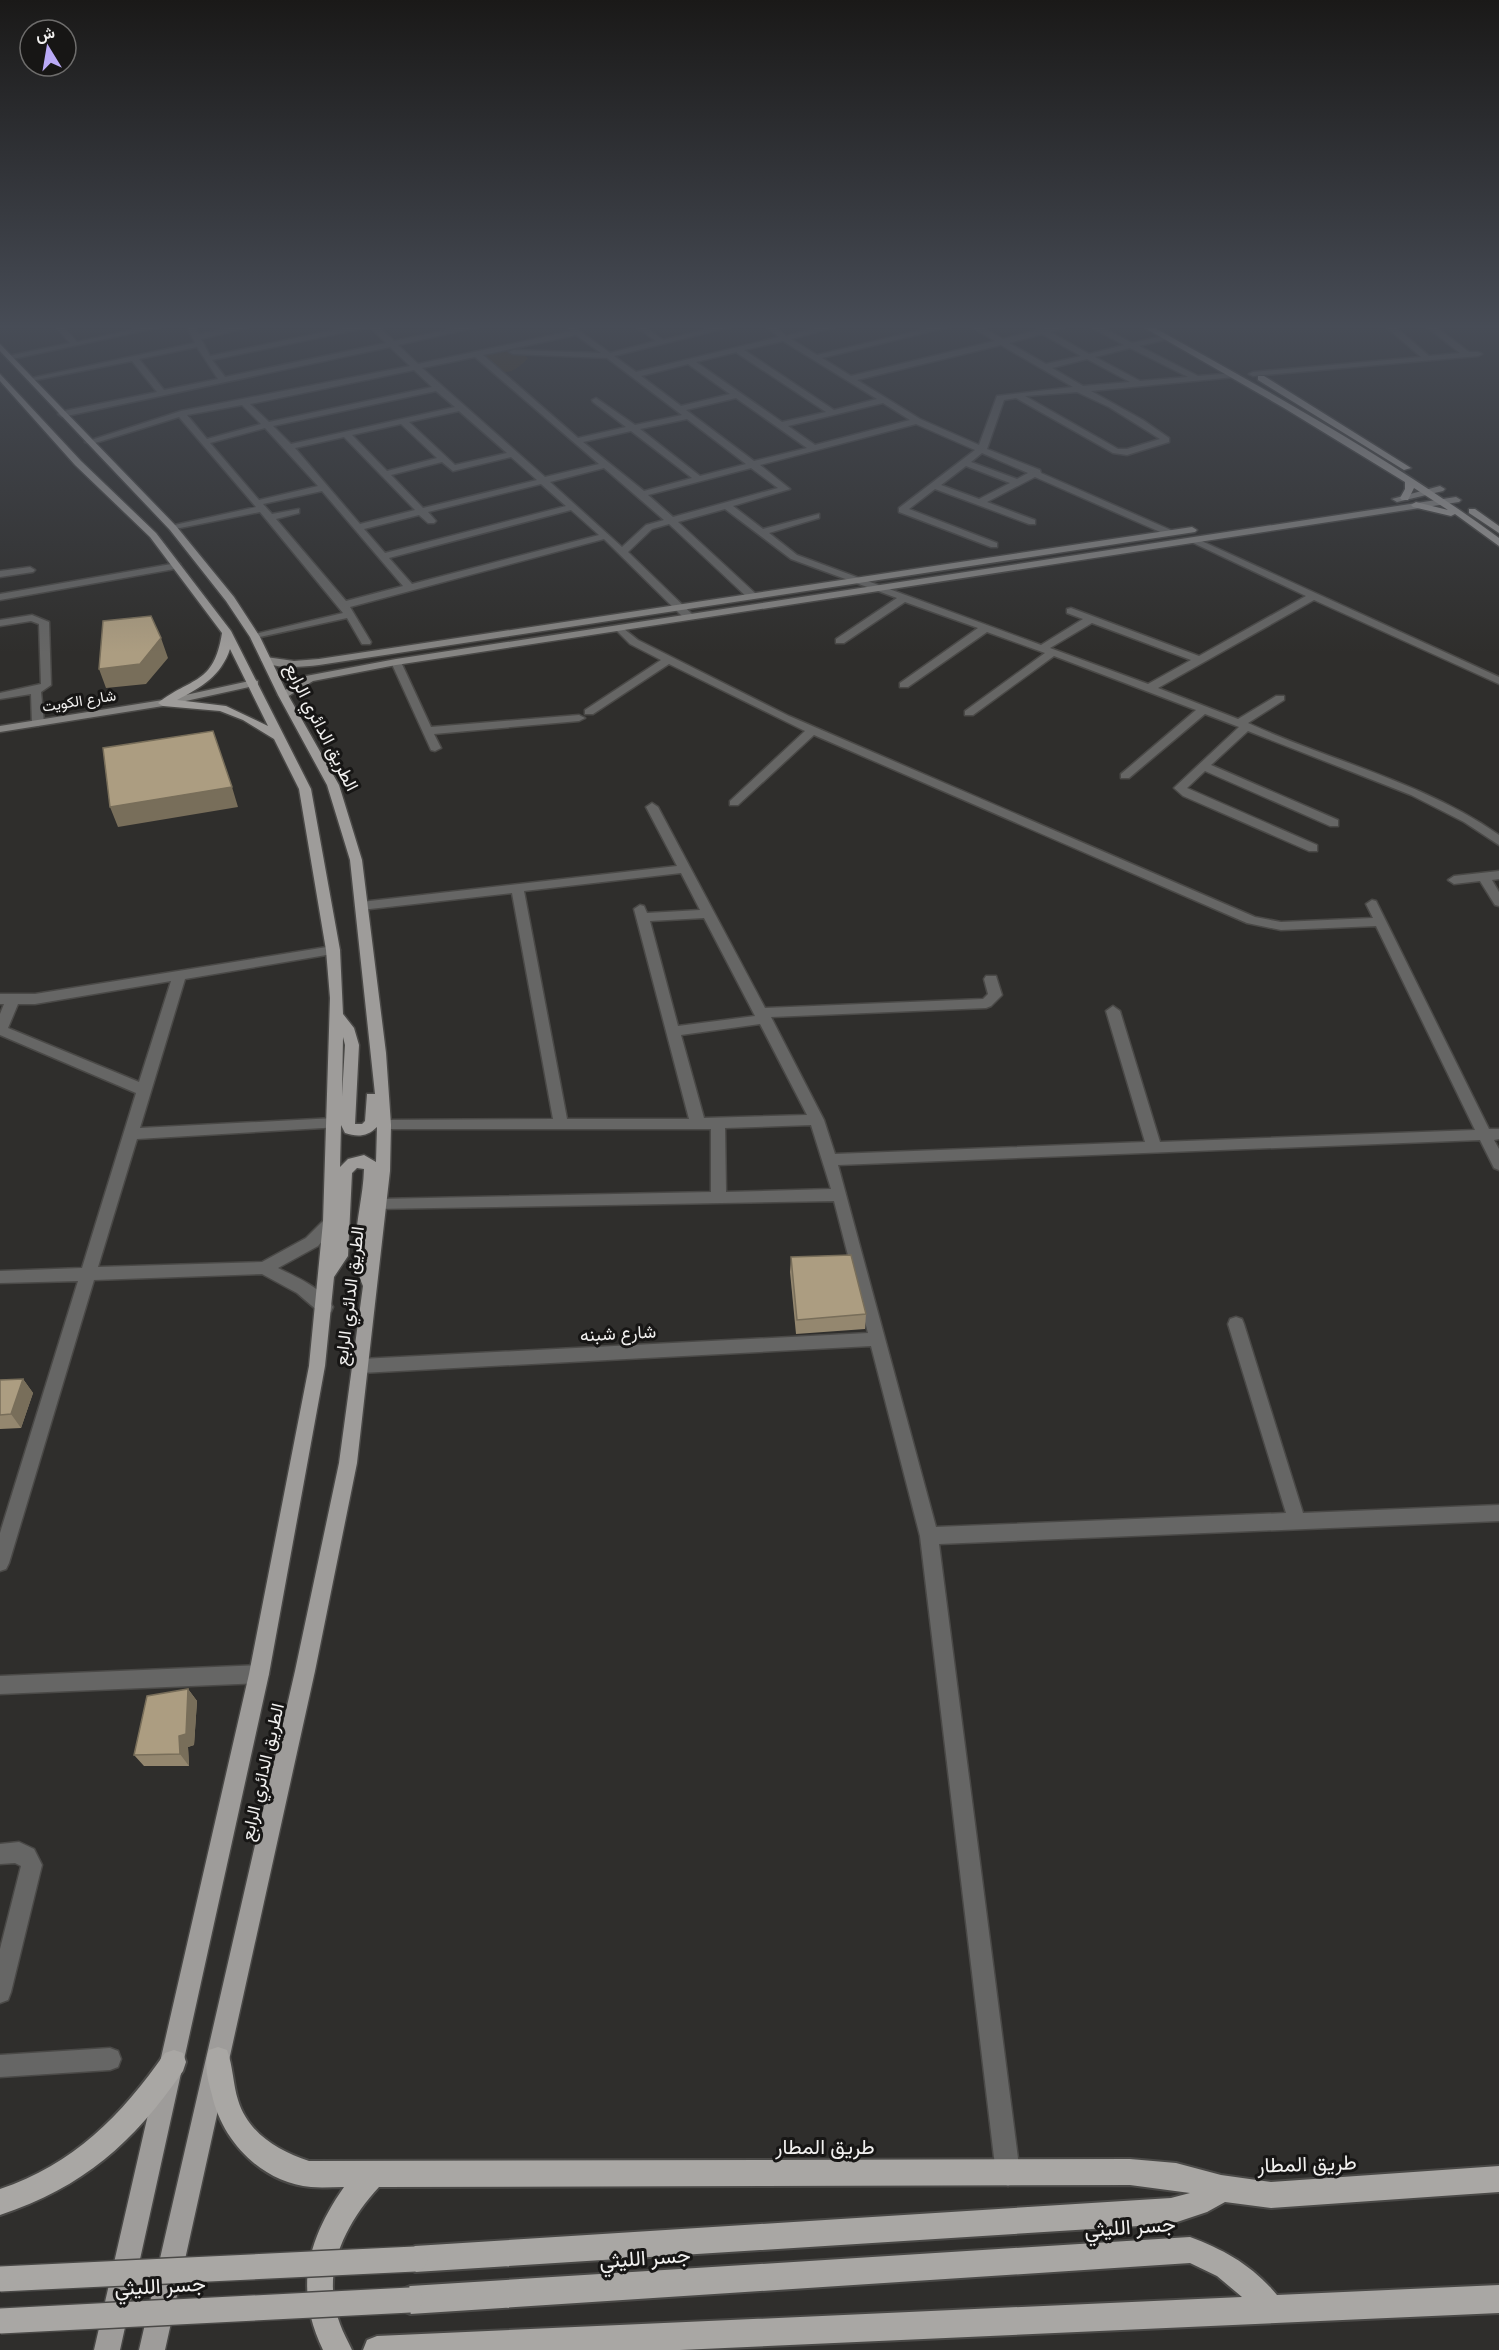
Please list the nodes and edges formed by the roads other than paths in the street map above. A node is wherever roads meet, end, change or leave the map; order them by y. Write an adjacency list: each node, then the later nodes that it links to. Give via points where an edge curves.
1 (51, 434): 27 (main road, الطريق الدائري الرابع, via 66,450)
2 (76, 434): 27 (main road, الطريق الدائري الرابع)
3 (136, 434): 27 (street)
4 (197, 434): 23 (street)
5 (234, 434): 23 (street)
6 (275, 434): 24 (street)
7 (346, 434): 24 (street); 34 (street)
8 (416, 434): 29 (street)
9 (491, 434): 28 (street)
10 (568, 434): 22 (street)
11 (609, 434): 22 (street)
12 (641, 434): 35 (street)
13 (713, 434): 31 (street)
14 (794, 434): 25 (street)
15 (871, 434): 25 (street)
16 (946, 434): 26 (street)
17 (987, 434): 26 (street)
18 (1085, 434): 19 (street, via 1116,451 1127,452 1166,440)
19 (1156, 434)
20 (1331, 434): 37 (main road)
21 (1350, 434): 41 (main road)
22 (576, 441): 32 (street)
23 (204, 442): 49 (street)
24 (289, 447): 40 (street)
25 (815, 449): 31 (street)
26 (982, 449): 30 (street); 33 (street)
27 (90, 454): 61 (main road, الطريق الدائري الرابع); 71 (main road, الطريق الدائري الرابع)
28 (514, 454): 29 (street, via 458,468); 36 (street)
29 (444, 459): 34 (street)
30 (967, 463): 38 (street); 39 (street)
31 (754, 464): 35 (street); 50 (street, via 784,489)
32 (605, 465): 36 (street); 43 (street)
33 (1037, 472): 38 (street); 64 (street)
34 (384, 474): 53 (street)
35 (699, 479): 43 (street)
36 (542, 480): 51 (street); 53 (street)
37 (1409, 481): 42 (main road); 44 (main road)
38 (1017, 482): 46 (street)
39 (934, 486): 46 (street); 68 (street, via 902,510)
40 (321, 488): 49 (street); 60 (street)
41 (1440, 489): 42 (main road); 45 (main road)
42 (1426, 491): 44 (main road); 47 (main road)
43 (642, 495): 58 (street)
44 (1405, 498): 48 (main road); 64 (main road)
45 (1456, 500): 47 (main road); 62 (main road)
46 (981, 502): 59 (street)
47 (1445, 503): 48 (main road); 56 (main road)
48 (1416, 505): 56 (main road); 66 (main road)
49 (259, 506): 55 (street); 61 (street)
50 (727, 506): 58 (street); 63 (street)
51 (572, 507): 65 (street); 70 (street)
52 (296, 511): 55 (street)
53 (421, 511): 57 (street); 60 (street)
54 (816, 516): 63 (street)
55 (269, 518): 81 (street)
56 (1467, 519): 67 (main road)
57 (431, 520)
58 (670, 521): 69 (street, via 645,529); 77 (street)
59 (1032, 522)
60 (359, 527): 70 (street)
61 (173, 528): 91 (main road, الطريق الدائري الرابع)
62 (1499, 530)
63 (762, 532): 74 (street, via 794,557)
64 (1170, 533): 74 (main road)
65 (606, 536): 69 (street); 75 (street)
66 (1192, 540): 76 (main road); 78 (street)
67 (1499, 543)
68 (994, 545)
69 (622, 552): 82 (street)
70 (384, 556): 75 (street)
71 (177, 567): 79 (street); 90 (main road, الطريق الدائري الرابع)
72 (30, 570): 73 (street)
73 (0, 574)
74 (853, 581): 76 (street); 77 (main road)
75 (409, 587): 81 (street)
76 (876, 589): 80 (street); 85 (main road)
77 (752, 596): 82 (main road)
78 (1314, 596): 97 (street); 99 (street)
79 (0, 597)
80 (904, 598): 88 (street); 92 (street)
81 (344, 605): 84 (street)
82 (680, 606): 85 (street); 96 (main road, via 319,662)
83 (1071, 611): 86 (street)
84 (350, 614): 91 (street); 93 (street)
85 (689, 617): 89 (main road)
86 (1091, 619): 94 (street); 97 (street)
87 (0, 623): 103 (street, via 32,618 44,622 46,685)
88 (987, 627): 94 (street); 100 (street)
89 (619, 628): 95 (street, via 634,642); 98 (main road)
90 (226, 633): 101 (main road, الطريق الدائري الرابع); 107 (main road, via 225,655 218,668)
91 (255, 637): 96 (main road, الطريق الدائري الرابع)
92 (840, 641)
93 (366, 642)
94 (1048, 650): 102 (street); 109 (street)
95 (669, 659): 113 (street); 114 (street, via 584,715)
96 (266, 660): 104 (main road, الطريق الدائري الرابع)
97 (1200, 660): 102 (street)
98 (396, 662): 104 (main road, via 310,678); 114 (street)
99 (1499, 681)
100 (904, 685)
101 (255, 686): 107 (main road, شارع الكويت); 115 (main road, الطريق الدائري الرابع)
102 (1149, 688): 108 (street)
103 (36, 691): 105 (street); 110 (street)
104 (283, 695): 131 (main road, الطريق الدائري الرابع, via 341,805 356,860)
105 (0, 696)
106 (1280, 698): 111 (street)
107 (164, 703): 110 (main road, شارع الكويت); 115 (main road, via 230,709)
108 (1203, 709): 111 (street); 118 (street)
109 (969, 713)
110 (38, 723): 112 (main road, شارع الكويت)
111 (1243, 725): 117 (street); 122 (street, via 1433,801 1468,819)
112 (0, 729)
113 (813, 730): 119 (street); 133 (street, via 1252,920 1281,926)
114 (427, 731): 116 (street)
115 (276, 736): 134 (main road, الطريق الدائري الرابع, via 304,789)
116 (435, 748)
117 (1203, 766): 121 (street); 123 (street, via 1180,785 1183,792)
118 (1125, 777)
119 (734, 803)
120 (652, 807): 124 (street)
121 (1334, 823)
122 (1499, 842)
123 (1313, 848)
124 (686, 869): 128 (street); 132 (street)
125 (1499, 875): 126 (street)
126 (1484, 877): 127 (street); 129 (street)
127 (1454, 880)
128 (517, 888): 131 (street); 148 (street)
129 (1499, 902)
130 (1372, 904): 133 (street)
131 (361, 906): 143 (main road, الطريق الدائري الرابع)
132 (709, 914): 140 (street); 142 (street, via 641,913)
133 (1381, 922): 152 (street)
134 (333, 951): 135 (street); 139 (main road, الطريق الدائري الرابع)
135 (179, 976): 137 (street); 144 (street)
136 (991, 979): 140 (street, via 995,995 986,1003)
137 (6, 1000): 141 (street)
138 (1113, 1011): 153 (street)
139 (338, 1016): 143 (main road, via 352,1045 347,1122 354,1130 365,1130 372,1123 371,1073); 146 (main road, الطريق الدائري الرابع)
140 (763, 1016): 142 (street); 145 (street)
141 (0, 1030): 144 (street)
142 (673, 1031): 149 (street)
143 (380, 1058): 150 (main road, الطريق الدائري الرابع)
144 (144, 1090): 151 (street)
145 (817, 1120): 147 (street); 154 (street)
146 (335, 1123): 151 (street); 159 (main road, الطريق الدائري الرابع)
147 (718, 1123): 149 (street); 157 (street)
148 (561, 1124): 149 (street); 150 (street)
149 (698, 1124)
150 (384, 1125): 158 (main road, الطريق الدائري الرابع)
151 (131, 1134): 161 (street)
152 (1492, 1134): 153 (street); 155 (street)
153 (1154, 1147): 154 (street)
154 (831, 1160): 156 (street)
155 (1499, 1164)
156 (840, 1195): 157 (street); 167 (street)
157 (719, 1198): 158 (street)
158 (379, 1205): 164 (main road, الطريق الدائري الرابع)
159 (332, 1222): 160 (street, via 312,1242); 162 (main road, الطريق الدائري الرابع)
160 (264, 1268): 161 (street); 165 (street, via 291,1280)
161 (88, 1274): 163 (street); 172 (street)
162 (327, 1274): 164 (main road, via 340,1256 345,1171 352,1163 364,1161 372,1172 361,1252); 165 (main road, الطريق الدائري الرابع)
163 (0, 1277)
164 (371, 1286): 168 (main road, الطريق الدائري الرابع)
165 (325, 1306): 173 (main road, الطريق الدائري الرابع, via 301,1459)
166 (1236, 1324): 170 (street)
167 (878, 1339): 168 (street, شارع شبنه); 171 (street)
168 (361, 1366): 178 (main road, الطريق الدائري الرابع, via 348,1464)
169 (1499, 1513): 170 (street)
170 (1297, 1521): 171 (street)
171 (929, 1536): 181 (street)
172 (0, 1563)
173 (259, 1674): 174 (street); 179 (main road, الطريق الدائري الرابع)
174 (0, 1684)
175 (0, 1854): 176 (street, via 21,1852 29,1856 32,1865)
176 (0, 1992)
177 (111, 2059): 180 (street)
178 (218, 2059): 182 (highway, طريق المطار, via 226,2106 236,2127 267,2159 309,2174); 191 (main road, الطريق الدائري الرابع)
179 (174, 2062): 185 (highway, via 130,2121 103,2147 74,2169); 190 (main road, الطريق الدائري الرابع)
180 (0, 2066)
181 (1008, 2174): 182 (highway, طريق المطار); 184 (highway, طريق المطار, via 1154,2172)
182 (371, 2176): 192 (highway, via 339,2213 322,2260 321,2311)
183 (1499, 2179): 184 (highway, طريق المطار, via 1271,2195)
184 (1221, 2188): 186 (highway, جسر الليثي, bridge, via 1190,2208 1171,2211 415,2259)
185 (0, 2202)
186 (0, 2279)
187 (1499, 2299): 188 (highway)
188 (1271, 2309): 189 (highway, جسر الليثي, bridge, via 1248,2281 1220,2260 1190,2250 410,2300); 193 (highway)
189 (0, 2321)
190 (107, 2350)
191 (153, 2350)
192 (338, 2350)
193 (377, 2350)

